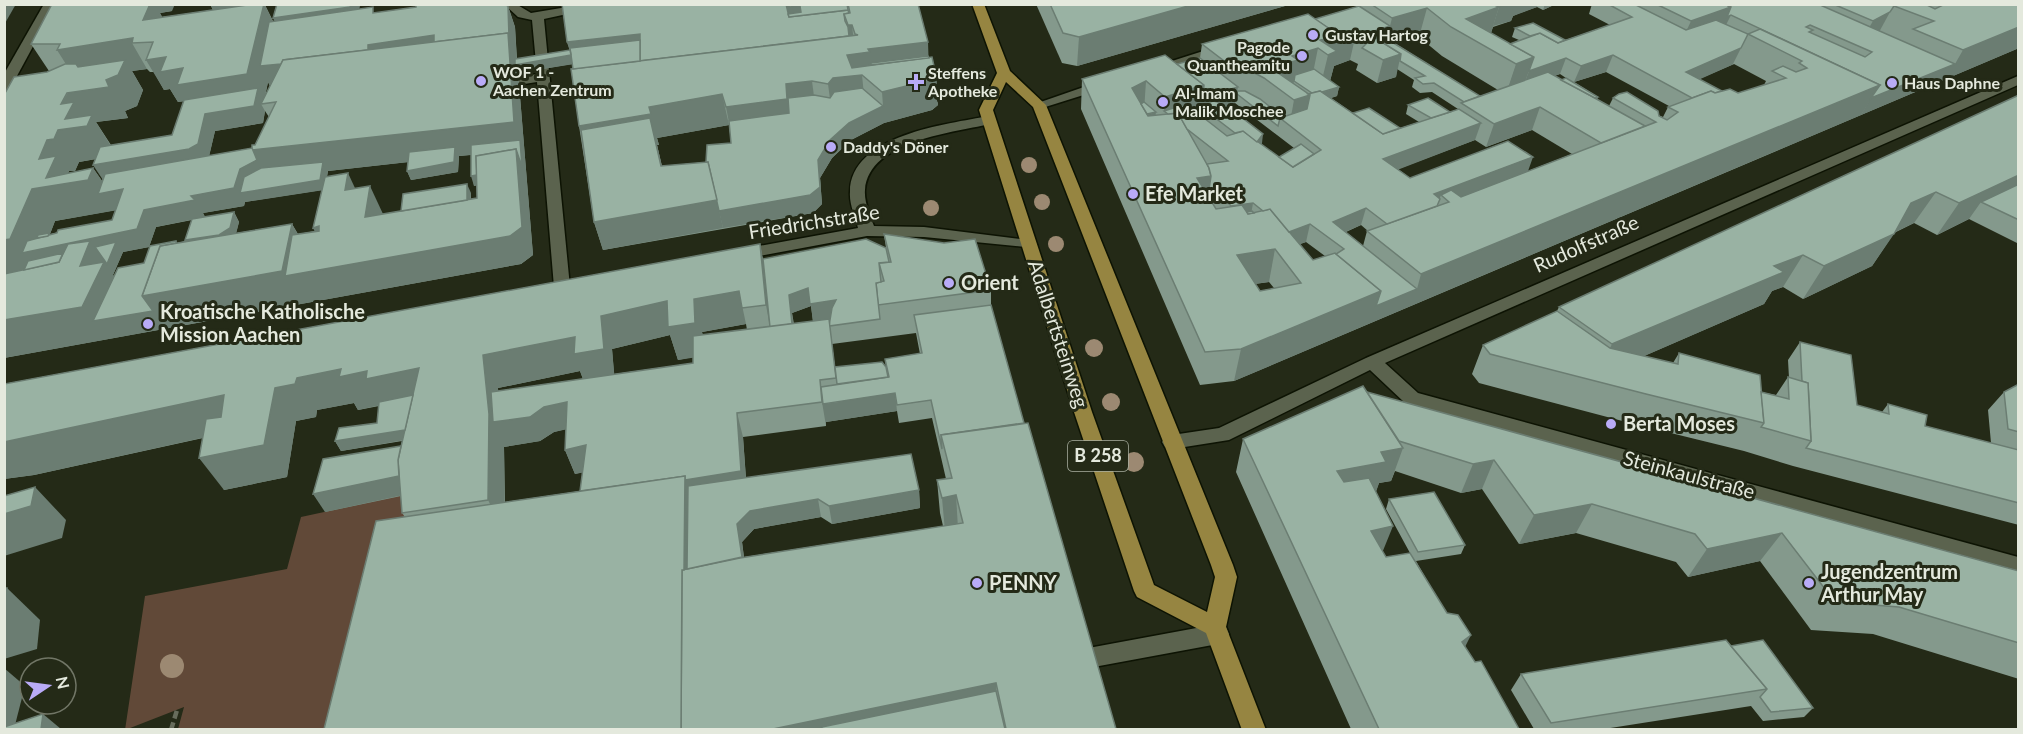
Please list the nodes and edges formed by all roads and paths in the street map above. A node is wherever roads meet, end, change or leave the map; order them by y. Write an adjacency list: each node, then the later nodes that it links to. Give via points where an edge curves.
1 (50, 4): 13 (street)
2 (510, 4): 5 (street, via 520,14)
3 (579, 4): 5 (street, via 577,8)
4 (978, 4): 7 (main road)
5 (538, 16): 9 (street)
6 (1238, 44): 8 (street)
7 (1004, 73): 14 (main road); 15 (main road, Adalbertsteinweg / B 258, via 986,110)
8 (1137, 74)
9 (544, 77): 11 (street); 19 (street, via 568,286)
10 (2019, 80): 20 (street, Rudolfstraße)
11 (518, 81)
12 (1114, 81): 14 (street)
13 (4, 87)
14 (1040, 105): 21 (main road)
15 (989, 120): 16 (street, via 915,136 873,158 860,173 857,190); 17 (main road, Adalbertsteinweg / B 258)
16 (867, 231): 17 (street, Friedrichstraße, via 924,232); 18 (street, Friedrichstraße)
17 (1029, 245): 23 (main road, Adalbertsteinweg / B 258, via 1145,591)
18 (714, 259)
19 (540, 291)
20 (1372, 362): 21 (street, Rudolfstraße, via 1222,435); 22 (street, Steinkaulstraße, via 1412,398)
21 (1172, 442): 23 (main road, via 1226,577)
22 (2019, 566)
23 (1216, 630): 24 (street); 27 (main road)
24 (1083, 659)
25 (177, 710): 26 (path)
26 (171, 729)
27 (1254, 729)

